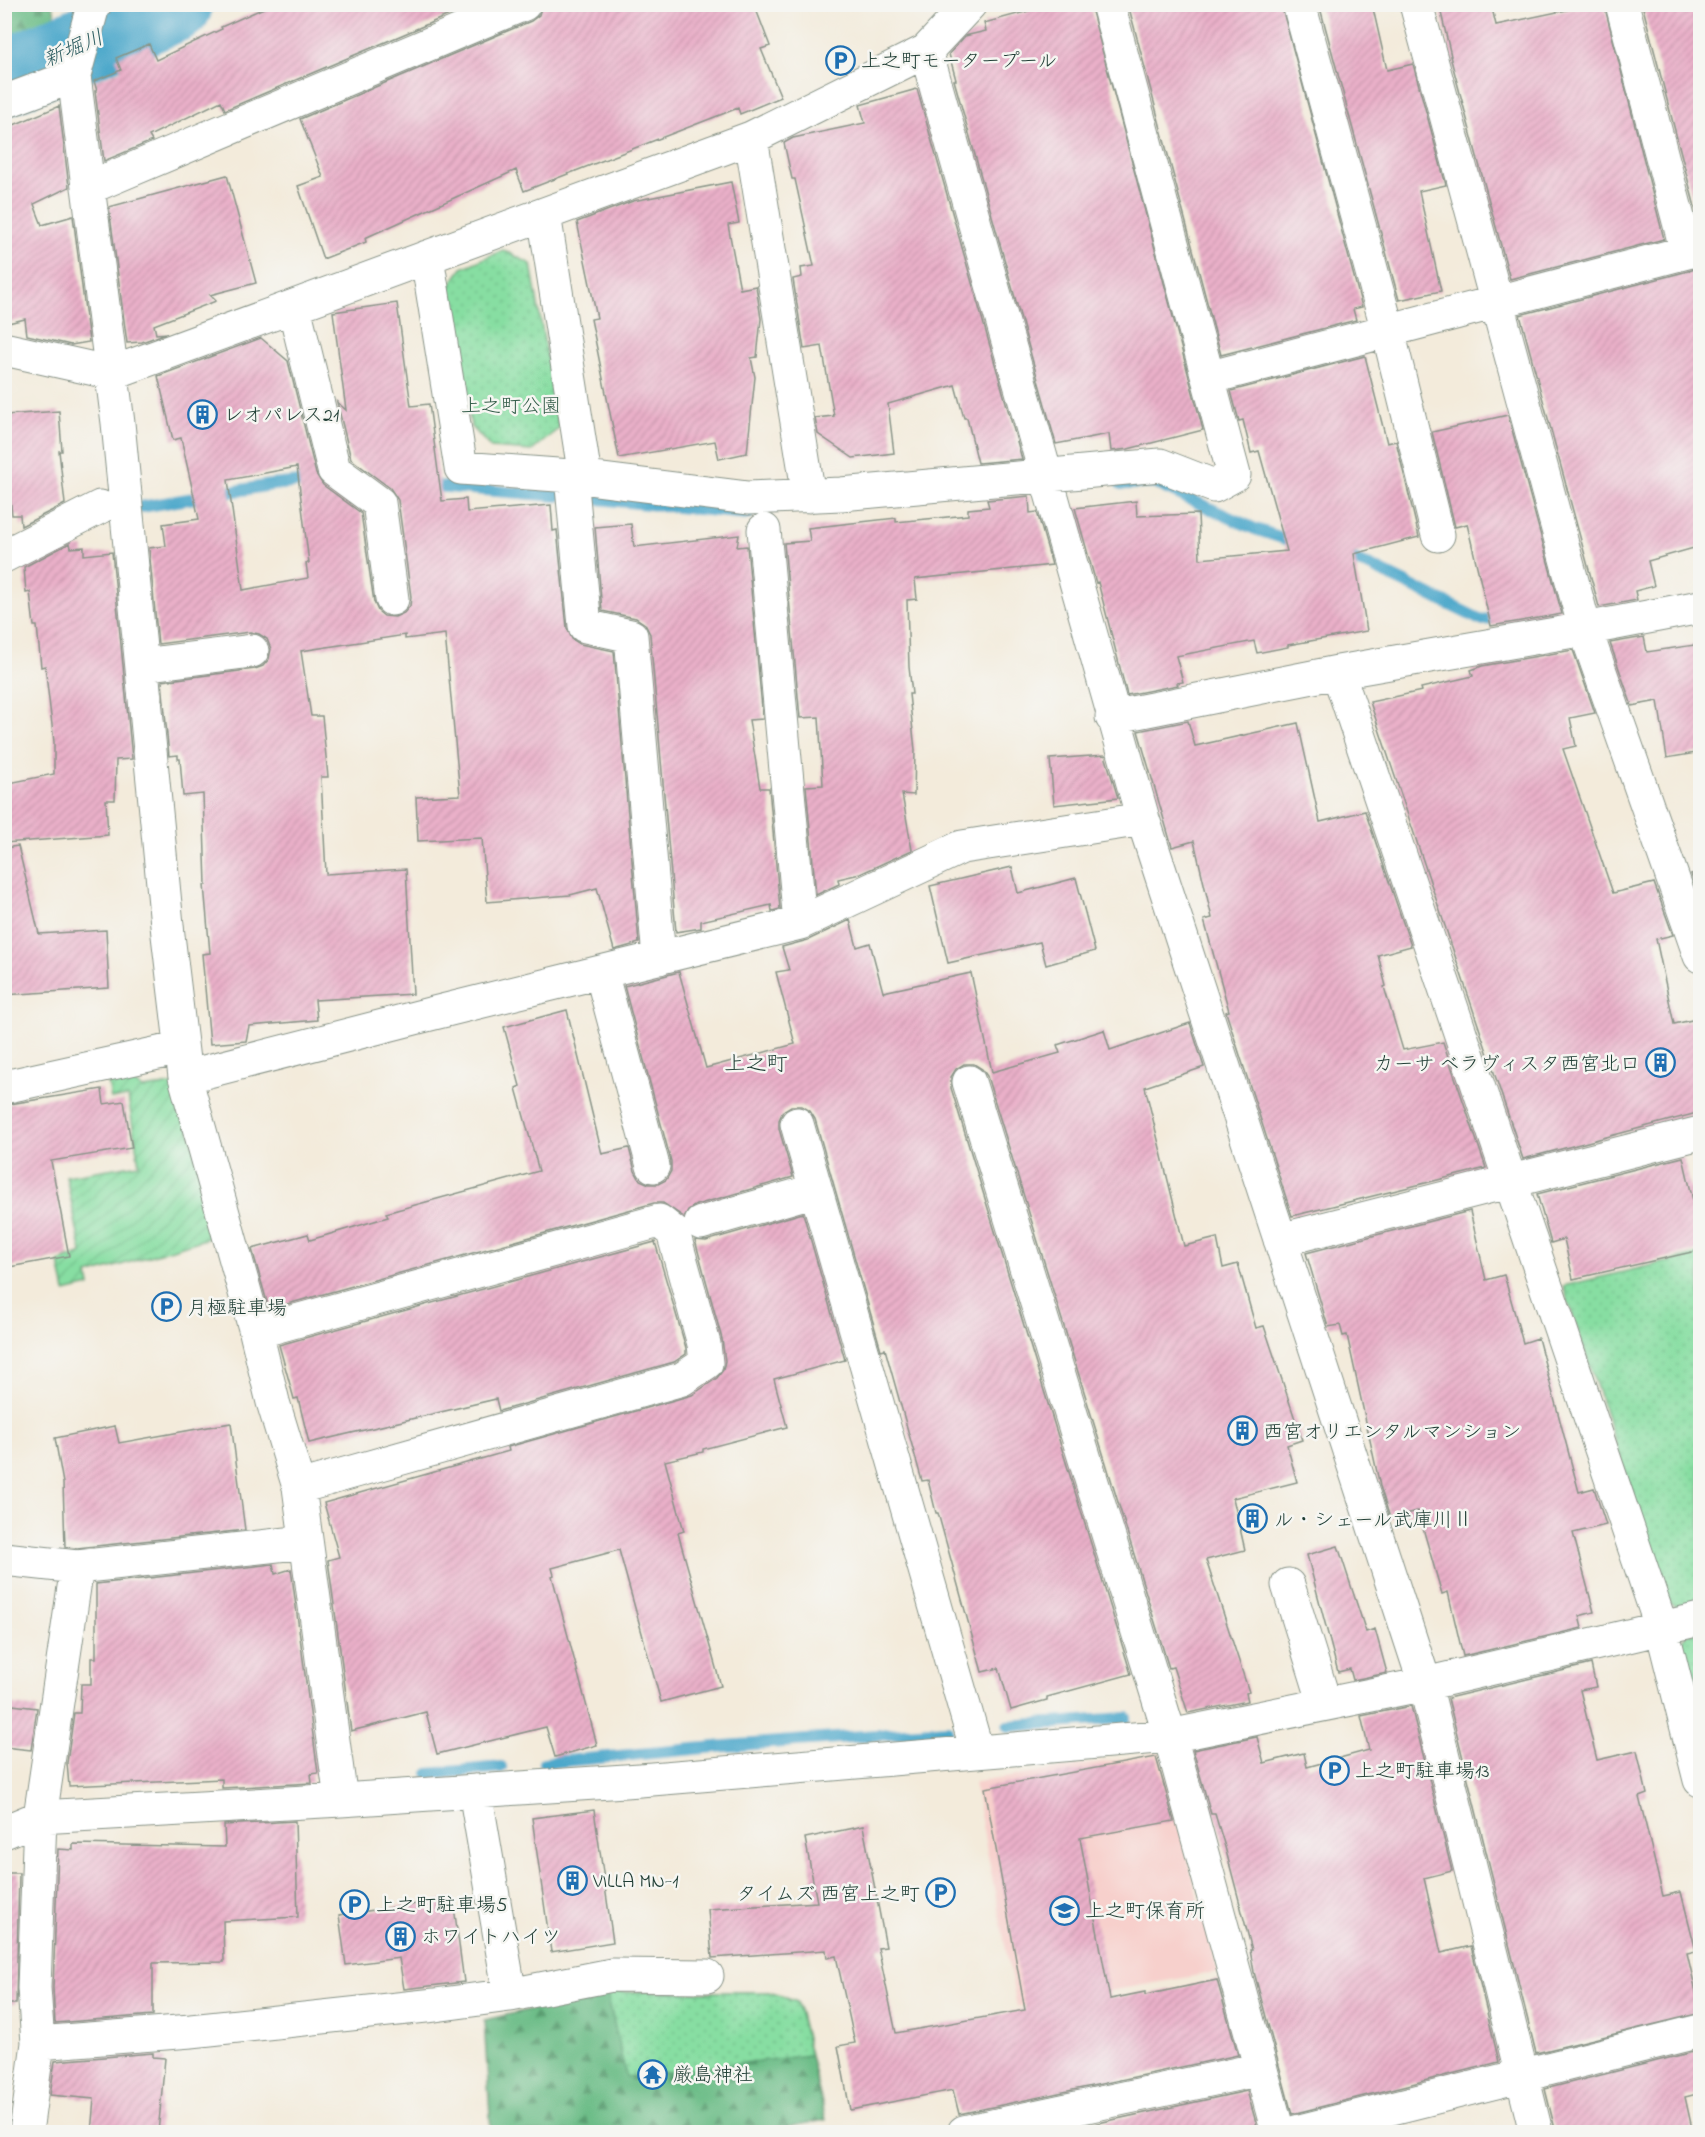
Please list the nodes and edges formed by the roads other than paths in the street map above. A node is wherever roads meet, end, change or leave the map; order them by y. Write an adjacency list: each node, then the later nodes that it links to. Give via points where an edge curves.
1 (524, 4): 12 (street)
2 (970, 4): 8 (street)
3 (1108, 4): 20 (street)
4 (1299, 4): 17 (street)
5 (1416, 4): 15 (street)
6 (1622, 4): 15 (street, via 1687,252)
7 (92, 14): 9 (street)
8 (926, 51): 11 (street); 21 (street)
9 (76, 67): 10 (street); 12 (street)
10 (4, 102)
11 (751, 138): 13 (street); 23 (street)
12 (88, 188): 19 (street)
13 (544, 214): 14 (street); 22 (street)
14 (427, 257): 16 (street); 22 (street, via 461,468)
15 (1498, 302): 17 (street); 30 (street)
16 (294, 307): 19 (street); 28 (street, via 334,470 380,503)
17 (1388, 331): 20 (street); 26 (street)
18 (4, 349): 19 (street)
19 (112, 373): 32 (street)
20 (1208, 378): 21 (street, via 1234,475 1214,486 1160,465)
21 (1045, 475): 23 (street); 34 (street)
22 (578, 476): 23 (street, via 748,498); 38 (street, via 585,626 631,636)
23 (809, 496)
24 (100, 507): 27 (street)
25 (764, 530): 36 (street)
26 (1438, 535)
27 (4, 556)
28 (392, 599)
29 (1701, 607): 30 (street)
30 (1585, 629): 33 (street); 37 (street)
31 (252, 651): 32 (street)
32 (142, 665): 40 (street)
33 (1338, 672): 34 (street); 46 (street)
34 (1112, 717): 35 (street)
35 (1134, 821): 36 (street, via 962,847); 49 (street)
36 (800, 923): 38 (street)
37 (1701, 956)
38 (659, 958): 39 (street)
39 (601, 972): 40 (street); 45 (street)
40 (183, 1062): 42 (street); 50 (street)
41 (969, 1082): 60 (street)
42 (4, 1087)
43 (797, 1125): 47 (street)
44 (1701, 1133): 46 (street)
45 (653, 1166)
46 (1510, 1181): 49 (street); 57 (street)
47 (816, 1190): 48 (street); 61 (street)
48 (701, 1223)
49 (1280, 1240): 58 (street)
50 (256, 1332): 51 (street); 51 (street, via 659,1221 673,1232 706,1363 682,1379)
51 (299, 1487): 52 (street)
52 (305, 1542): 54 (street); 64 (street)
53 (4, 1560): 54 (street)
54 (77, 1567): 65 (street)
55 (1288, 1585): 59 (street)
56 (1701, 1619): 57 (street)
57 (1662, 1629): 58 (street); 62 (street)
58 (1425, 1684): 59 (street); 72 (street)
59 (1325, 1704): 60 (street)
60 (1170, 1736): 61 (street); 71 (street)
61 (977, 1751): 63 (street)
62 (1701, 1780)
63 (475, 1791): 64 (street); 68 (street)
64 (341, 1800): 65 (street)
65 (40, 1817): 66 (street); 70 (street, via 34,1988)
66 (4, 1832)
67 (707, 1976): 68 (street, via 612,1975)
68 (510, 1995): 70 (street, via 192,2031)
69 (1701, 2031): 72 (street)
70 (38, 2043): 74 (street)
71 (1261, 2069): 73 (street); 76 (street)
72 (1522, 2075): 77 (street); 78 (street)
73 (1008, 2128): 75 (street)
74 (26, 2133)
75 (964, 2133)
76 (1278, 2133)
77 (1296, 2133)
78 (1536, 2133)

